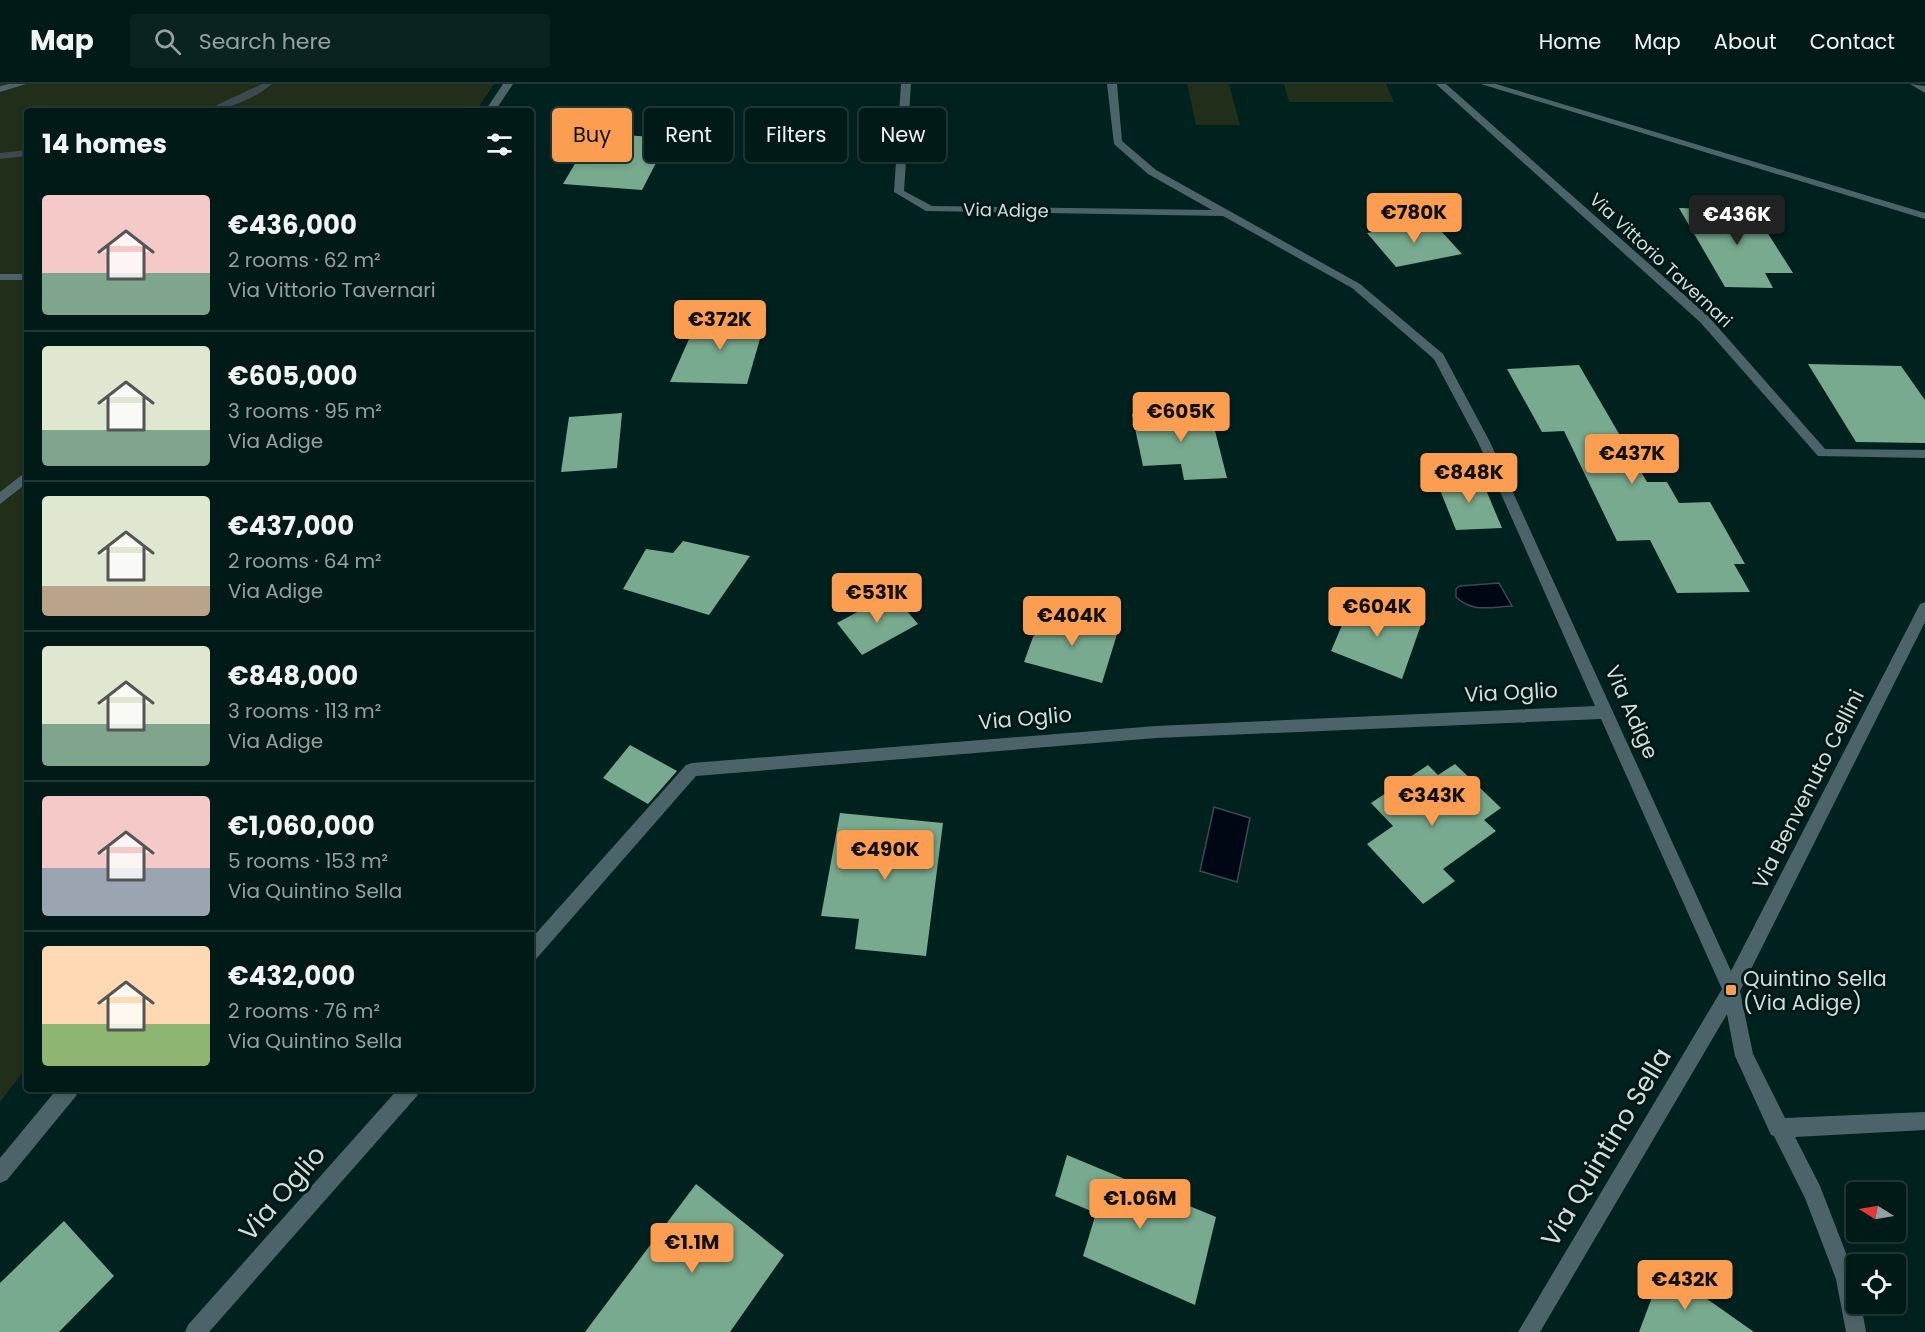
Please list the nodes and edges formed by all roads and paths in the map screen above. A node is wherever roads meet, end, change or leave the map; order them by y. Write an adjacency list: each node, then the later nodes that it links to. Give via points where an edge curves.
1 (21, 84): 8 (street)
2 (508, 84): 10 (street)
3 (906, 84): 11 (street, Via Adige, via 899,192 930,209)
4 (1112, 84): 11 (street, Via Adige, via 1117,142 1152,172)
5 (1441, 84): 15 (street, Via Vittorio Tavernari, via 1704,319 1822,453)
6 (1486, 84): 12 (street)
7 (1915, 84): 9 (street)
8 (0, 89)
9 (1925, 90)
10 (492, 108)
11 (1226, 213): 19 (street, Via Adige, via 1356,286 1439,357 1484,442)
12 (1925, 216)
13 (0, 277): 14 (street)
14 (24, 277)
15 (1925, 453)
16 (24, 479): 17 (street)
17 (0, 499)
18 (1925, 608): 21 (street, Via Benvenuto Cellini)
19 (1606, 712): 20 (street, Via Oglio, via 1156,732 692,770); 21 (street, Via Adige)
20 (534, 949)
21 (1731, 990): 25 (street, Via Adige, via 1744,1056); 28 (street, Via Quintino Sella)
22 (67, 1092): 26 (street)
23 (407, 1092): 27 (street, Via Oglio)
24 (1925, 1121): 25 (street)
25 (1778, 1128): 29 (street, Via Adige, via 1813,1193 1846,1279)
26 (0, 1173)
27 (195, 1332)
28 (1528, 1332)
29 (1856, 1332)

